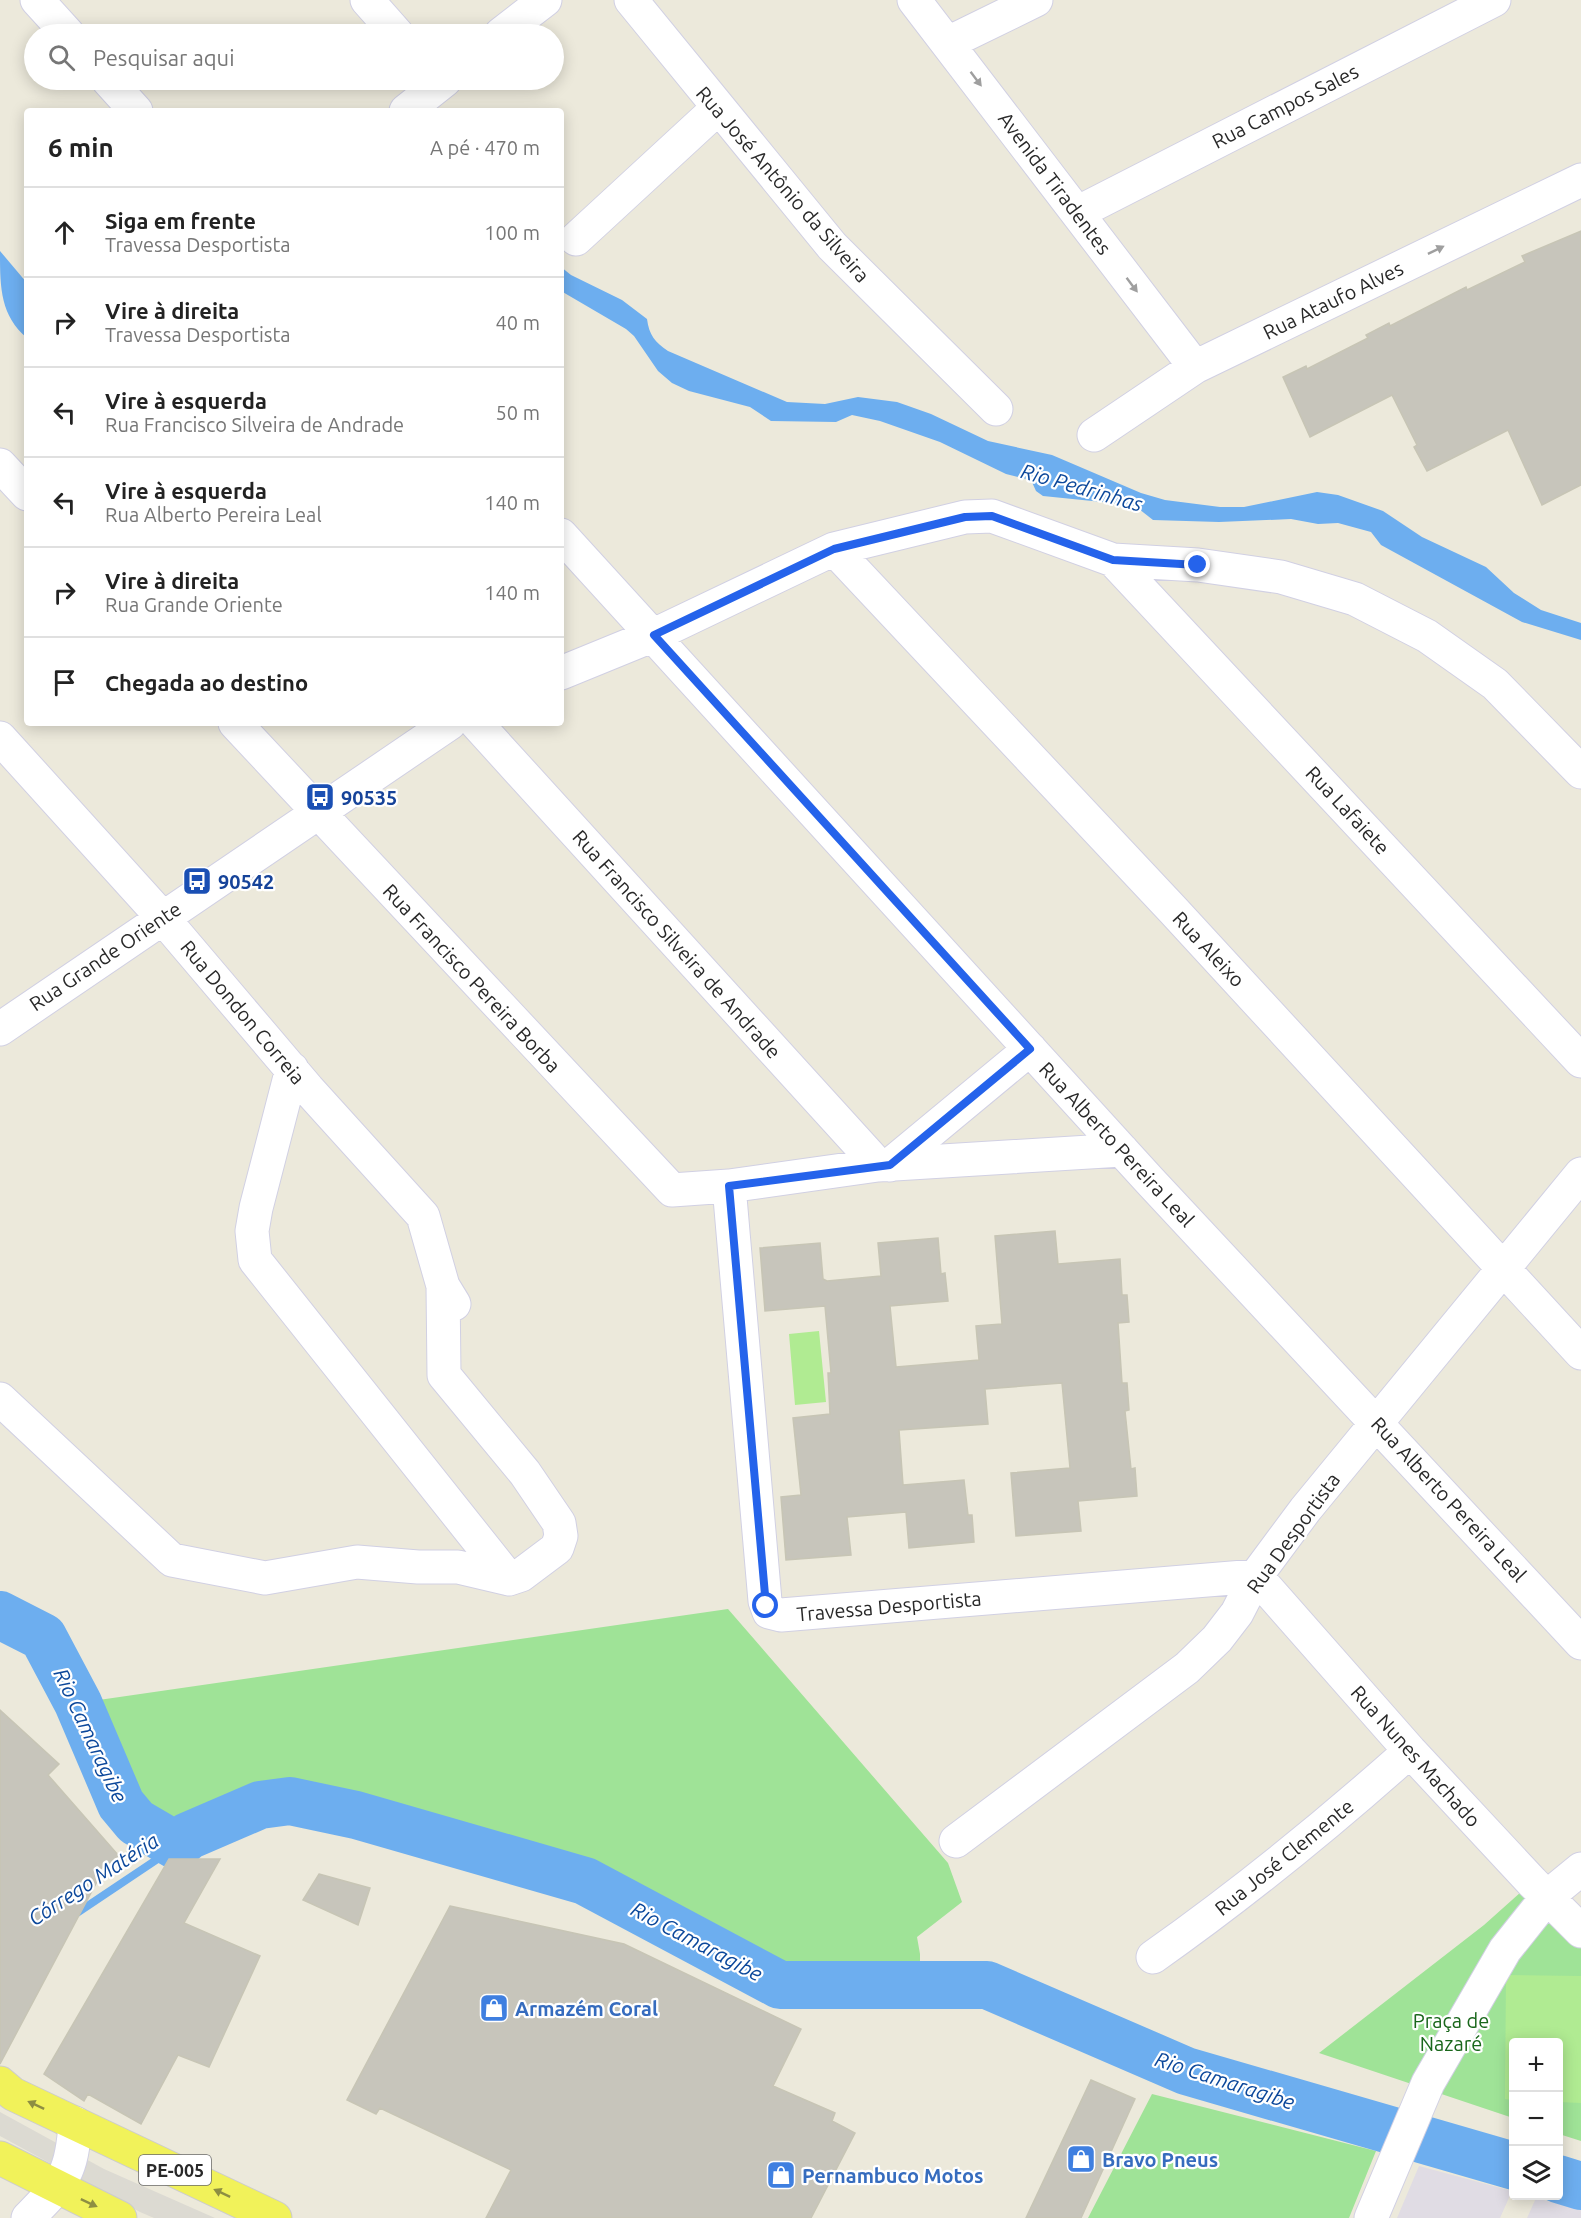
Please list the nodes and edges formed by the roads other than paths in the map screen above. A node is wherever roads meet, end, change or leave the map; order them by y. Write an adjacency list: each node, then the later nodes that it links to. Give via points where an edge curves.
1 (37, 0): 8 (street)
2 (367, 0): 9 (street)
3 (544, 0): 10 (street)
4 (630, 0): 16 (street, Rua José Antônio da Silveira)
5 (914, 0): 11 (street, Avenida Tiradentes)
6 (1036, 0): 11 (street)
7 (1494, 0): 18 (street, Rua Campos Sales)
8 (59, 24)
9 (388, 24)
10 (514, 24)
11 (948, 43): 18 (street, Avenida Tiradentes, one-way to 18)
12 (117, 90): 14 (street)
13 (430, 90): 15 (street)
14 (133, 108)
15 (409, 108)
16 (717, 109): 19 (street); 21 (street, Rua José Antônio da Silveira, via 831,246)
17 (1581, 180): 20 (street, Rua Ataufo Alves, one-way to 17)
18 (1077, 213): 20 (street, Avenida Tiradentes, one-way to 20)
19 (576, 238)
20 (1195, 367): 22 (street, Rua Ataufo Alves)
21 (996, 409)
22 (1094, 435)
23 (564, 538): 26 (street, Rua Alberto Pereira Leal)
24 (834, 549): 25 (street, via 965,517 992,516); 26 (street); 43 (street, Rua Aleixo)
25 (1113, 560): 32 (street, via 1198,565 1281,577 1355,599 1427,636 1495,684); 37 (street, Rua Lafaiete)
26 (654, 635): 27 (street); 36 (street, Rua Alberto Pereira Leal)
27 (564, 673)
28 (238, 726): 33 (street, Rua Francisco Pereira Borba)
29 (445, 726): 33 (street, Rua Grande Oriente)
30 (479, 726): 40 (street, Rua Francisco Silveira de Andrade)
31 (0, 738): 34 (street, Rua Dondon Correia)
32 (1581, 772)
33 (316, 812): 34 (street, Rua Grande Oriente); 42 (street, Rua Francisco Pereira Borba, via 672,1190)
34 (162, 917): 35 (street, Rua Grande Oriente); 38 (street, Rua Dondon Correia)
35 (7, 1013)
36 (1030, 1049): 39 (street, Rua Alberto Pereira Leal); 40 (street)
37 (1581, 1061)
38 (292, 1069): 48 (street, via 256,1208 252,1231 255,1260); 48 (street, Rua Dondon Correia, via 423,1216 448,1295 444,1375 525,1473 559,1523 561,1536 557,1548 521,1575)
39 (1122, 1150): 40 (street); 46 (street, Rua Alberto Pereira Leal)
40 (884, 1165): 42 (street)
41 (1581, 1174): 43 (street, Rua Desportista)
42 (729, 1186): 47 (street, Travessa Desportista, via 769,1612 781,1615)
43 (1503, 1269): 44 (street, Rua Aleixo); 46 (street, Rua Desportista)
44 (1581, 1353)
45 (0, 1398): 48 (street, via 172,1560 265,1578 357,1562 458,1567)
46 (1378, 1422): 47 (street, Rua Desportista); 49 (street, Rua Alberto Pereira Leal)
47 (1256, 1576): 50 (street, Rua Nunes Machado); 51 (street, Rua Desportista, via 1217,1639 1187,1668)
48 (509, 1579)
49 (1581, 1642)
50 (1410, 1751): 53 (street, Rua Nunes Machado); 55 (street, Rua José Clemente, via 1243,1893)
51 (956, 1841)
52 (1581, 1869): 53 (street)
53 (1548, 1896): 54 (street, Rua Nunes Machado); 63 (street, via 1505,1950 1428,2083)
54 (1581, 1931)
55 (1153, 1957)
56 (0, 2083): 57 (main road, PE-005, one-way to 56, via 13,2094)
57 (75, 2122): 59 (street, via 72,2160); 62 (main road, PE-005, one-way to 57)
58 (0, 2158): 59 (main road)
59 (57, 2188): 60 (street); 61 (main road, one-way to 61)
60 (28, 2218)
61 (120, 2218)
62 (275, 2218)
63 (1371, 2218)

